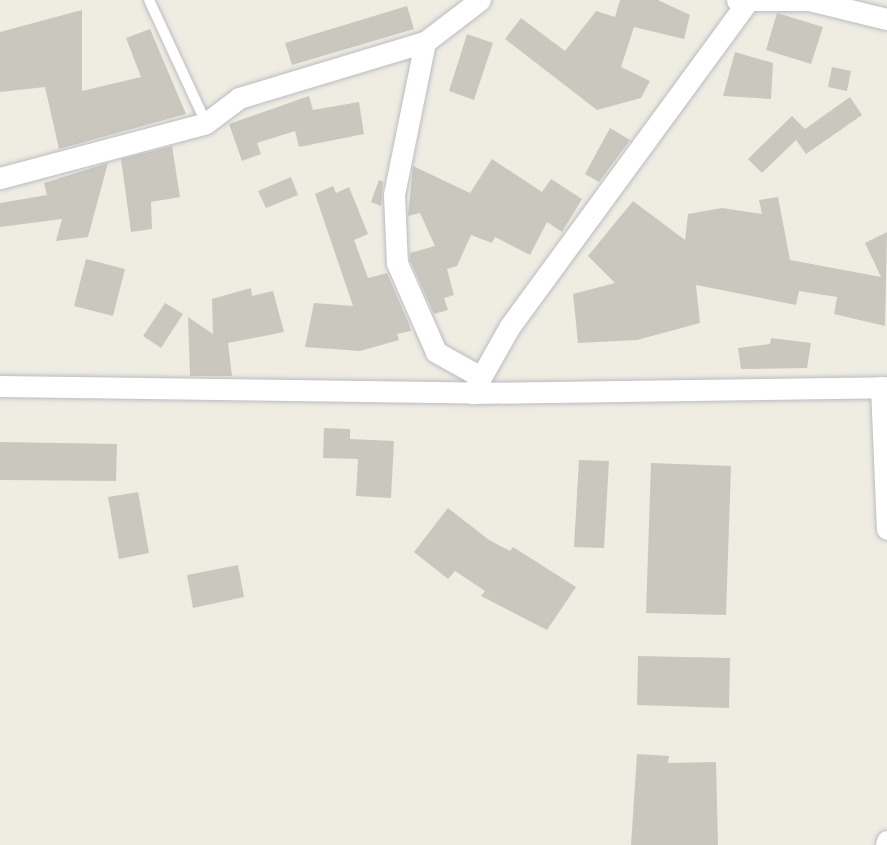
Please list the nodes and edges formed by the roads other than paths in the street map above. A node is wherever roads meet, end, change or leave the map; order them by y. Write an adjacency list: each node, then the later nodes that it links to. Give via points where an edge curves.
1 (149, 0): 6 (lane)
2 (480, 0): 5 (street)
3 (744, 1): 4 (street, via 809,0); 8 (street, via 510,326)
4 (887, 19)
5 (425, 42): 6 (street, via 239,98); 8 (street, via 394,195 397,263 436,352)
6 (206, 123): 7 (street)
7 (0, 178)
8 (476, 385): 9 (street); 10 (street)
9 (0, 386)
10 (884, 387): 11 (street)
11 (887, 529)

